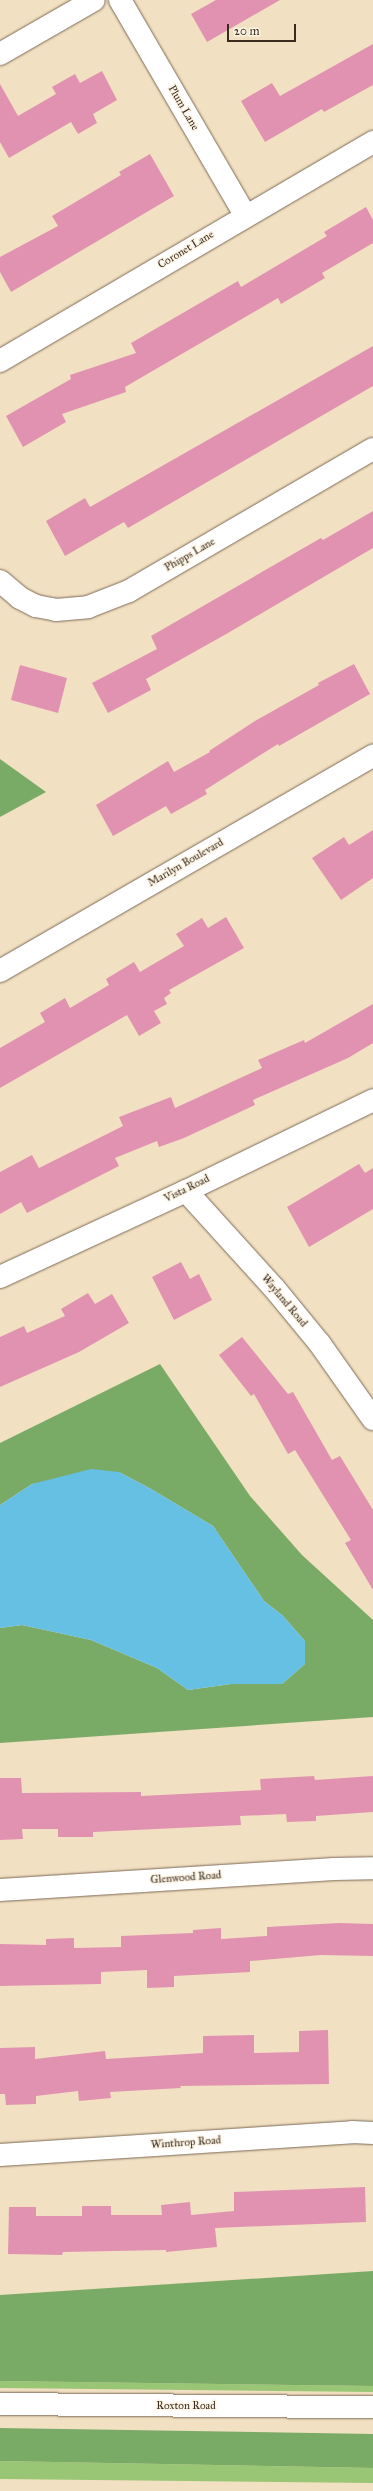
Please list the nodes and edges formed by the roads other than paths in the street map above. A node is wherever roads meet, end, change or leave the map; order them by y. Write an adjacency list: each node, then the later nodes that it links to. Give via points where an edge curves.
1 (94, 0): 3 (street)
2 (120, 0): 5 (street, Plum Lane)
3 (0, 54)
4 (373, 142): 5 (street, Coronet Lane)
5 (245, 215): 6 (street, Coronet Lane)
6 (0, 361)
7 (373, 449): 8 (street, Phipps Lane, via 129,590 88,607 56,610 36,606 20,598)
8 (0, 581)
9 (373, 756): 10 (street, Marilyn Boulevard)
10 (0, 971)
11 (373, 1100): 12 (street, Vista Road)
12 (186, 1191): 13 (street, Vista Road); 14 (street, Wayland Road, via 274,1288 320,1344)
13 (0, 1277)
14 (373, 1419)
15 (373, 1868): 16 (street, Glenwood Road, via 334,1868)
16 (0, 1890)
17 (373, 2133): 18 (street, Winthrop Road)
18 (0, 2155)
19 (0, 2404): 20 (street, Roxton Road)
20 (373, 2408)

